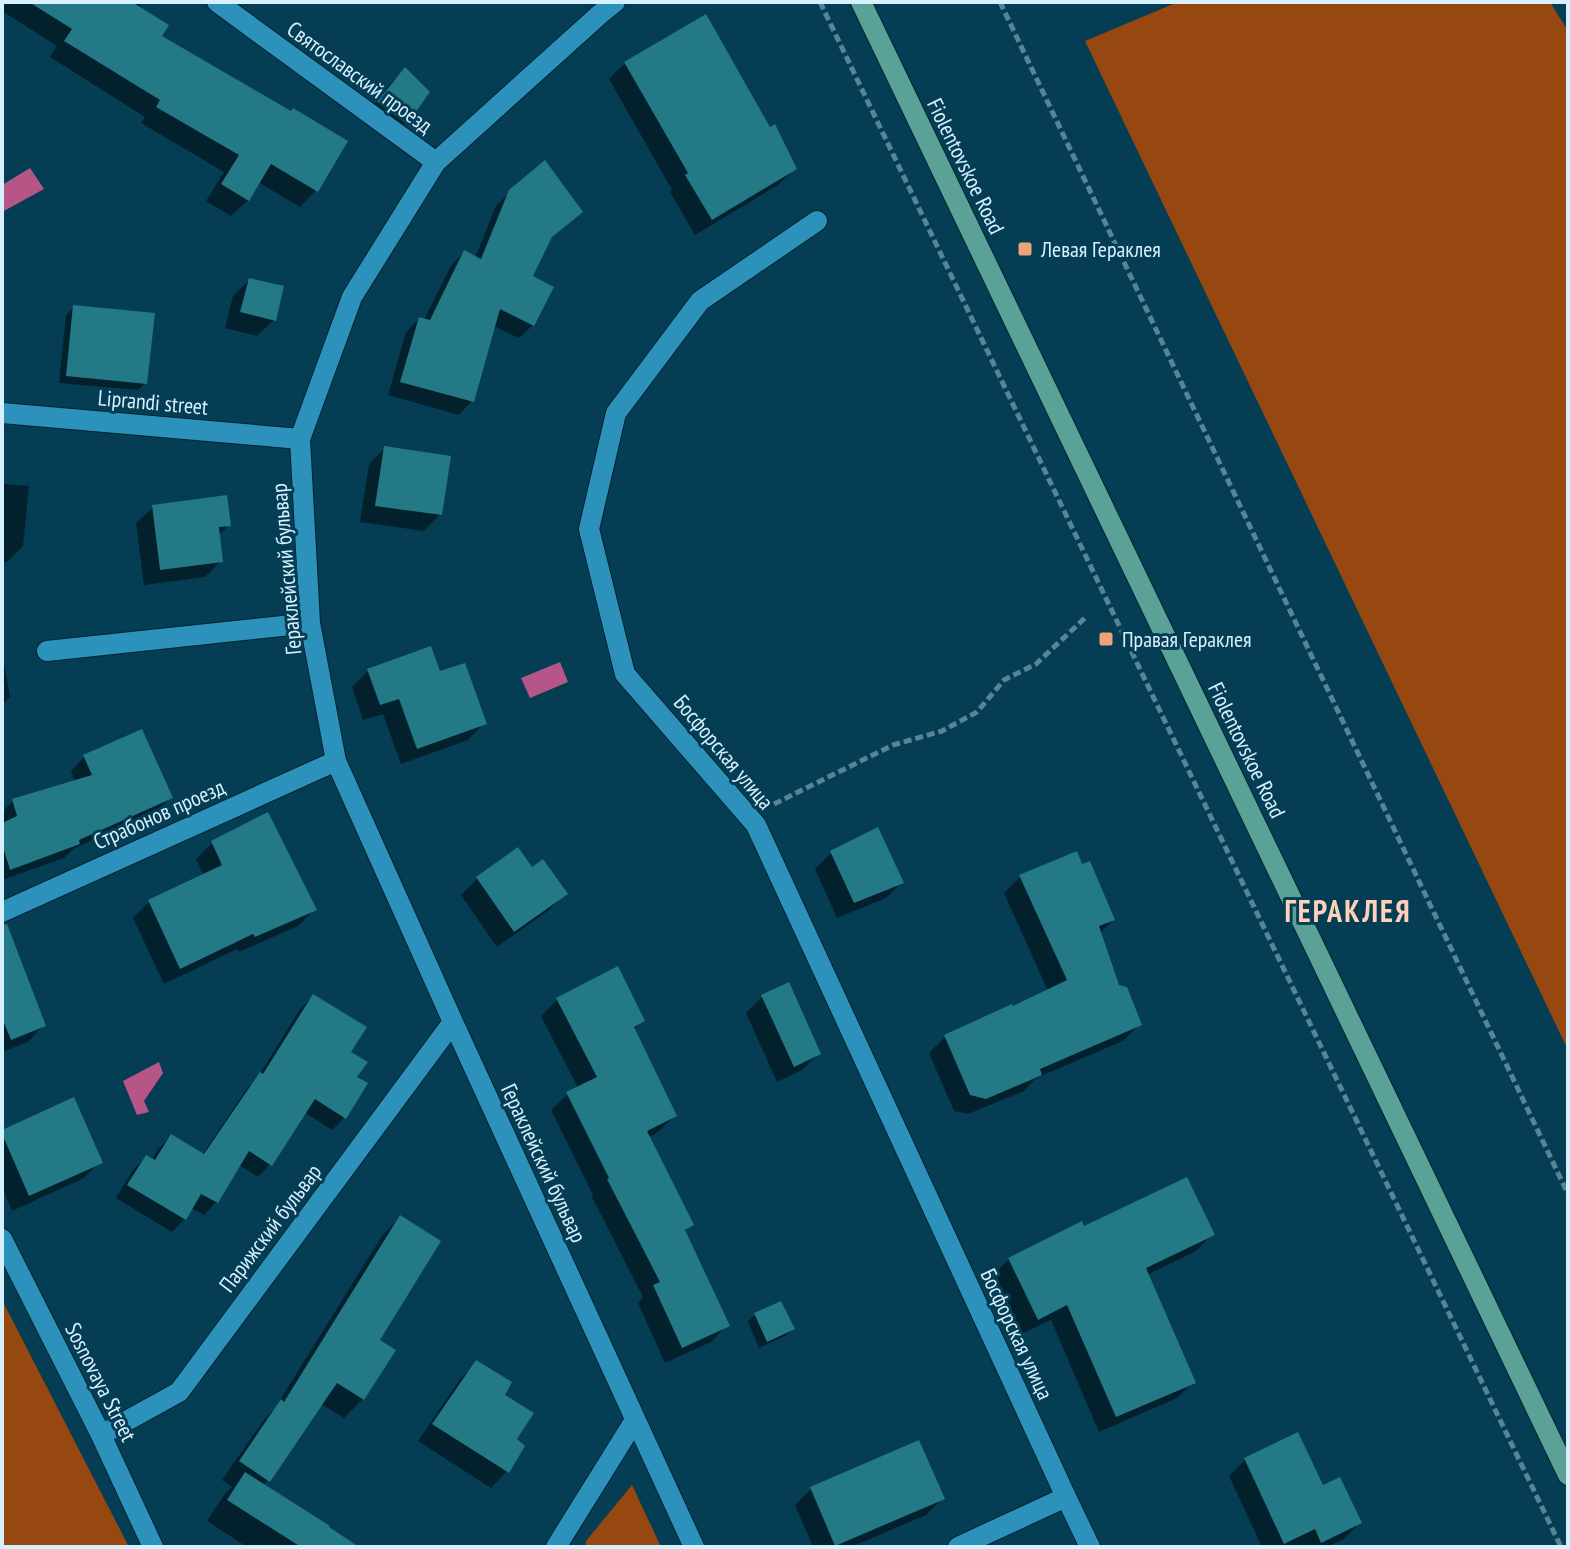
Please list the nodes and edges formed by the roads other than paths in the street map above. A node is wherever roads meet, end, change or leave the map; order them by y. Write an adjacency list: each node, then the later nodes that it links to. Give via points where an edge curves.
1 (217, 2): 4 (street, Святославский проезд)
2 (615, 2): 4 (street, Гераклейский бульвар)
3 (861, 2): 16 (main road, Fiolentovskoe Road)
4 (436, 162): 7 (street, Гераклейский бульвар, via 352,297)
5 (817, 221): 17 (street, Босфорская улица, via 700,301 616,413 589,529 625,674 756,825)
6 (2, 413): 7 (street, Liprandi street)
7 (300, 439): 8 (street, Гераклейский бульвар)
8 (310, 623): 9 (street); 10 (street, Гераклейский бульвар)
9 (47, 651)
10 (336, 761): 11 (street, Страбонов проезд); 12 (street, Гераклейский бульвар)
11 (2, 912)
12 (453, 1022): 14 (street, Гераклейский бульвар); 15 (street, Парижский бульвар, via 179,1392)
13 (2, 1239): 15 (street, Sosnovaya Street)
14 (635, 1420): 19 (street); 20 (street, Гераклейский бульвар)
15 (101, 1435): 18 (street, Sosnovaya Street)
16 (1568, 1475)
17 (1066, 1497): 21 (street); 22 (street, Босфорская улица)
18 (153, 1547)
19 (556, 1547)
20 (694, 1547)
21 (958, 1547)
22 (1090, 1547)

